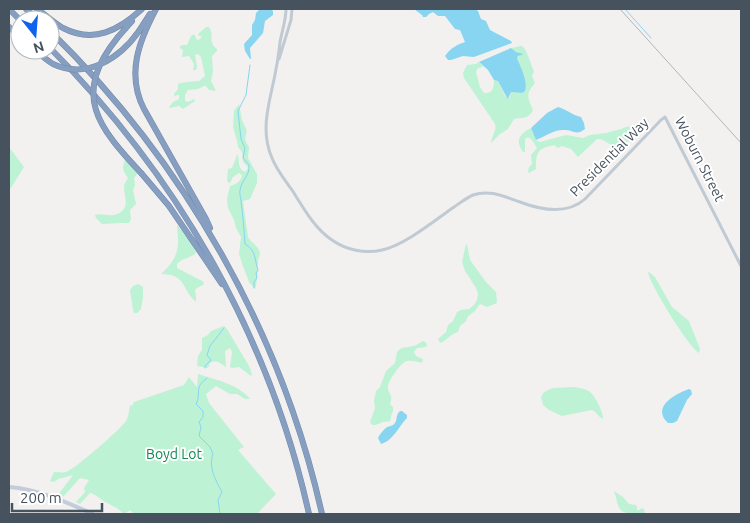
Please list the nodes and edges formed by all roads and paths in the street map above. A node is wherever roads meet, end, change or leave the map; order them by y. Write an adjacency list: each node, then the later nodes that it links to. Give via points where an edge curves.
1 (37, 9): 2 (highway, via 63,28 93,35 115,29)
2 (142, 9): 13 (highway, bridge, via 106,51 98,67 94,87 97,114 116,147 169,206)
3 (155, 9): 8 (highway, bridge, via 129,43 101,65 74,69); 11 (highway, via 137,58 135,77 138,94 206,219)
4 (286, 9): 9 (street, Presidential Way)
5 (292, 9): 9 (street, Presidential Way)
6 (60, 41): 11 (highway, via 136,126 175,179)
7 (60, 59): 13 (highway, via 99,100 153,168 198,236)
8 (48, 60)
9 (277, 67): 10 (street, Presidential Way, via 266,126 273,161 323,233 340,244 361,251 395,246 478,194 496,194 546,209 564,210 575,206)
10 (665, 117): 12 (street, Woburn Street)
11 (216, 244): 17 (highway, via 247,302 278,373 307,456)
12 (741, 266)
13 (229, 294): 16 (highway, via 275,397)
14 (9, 487): 15 (main road, via 35,491)
15 (93, 514)
16 (309, 514)
17 (322, 514)

